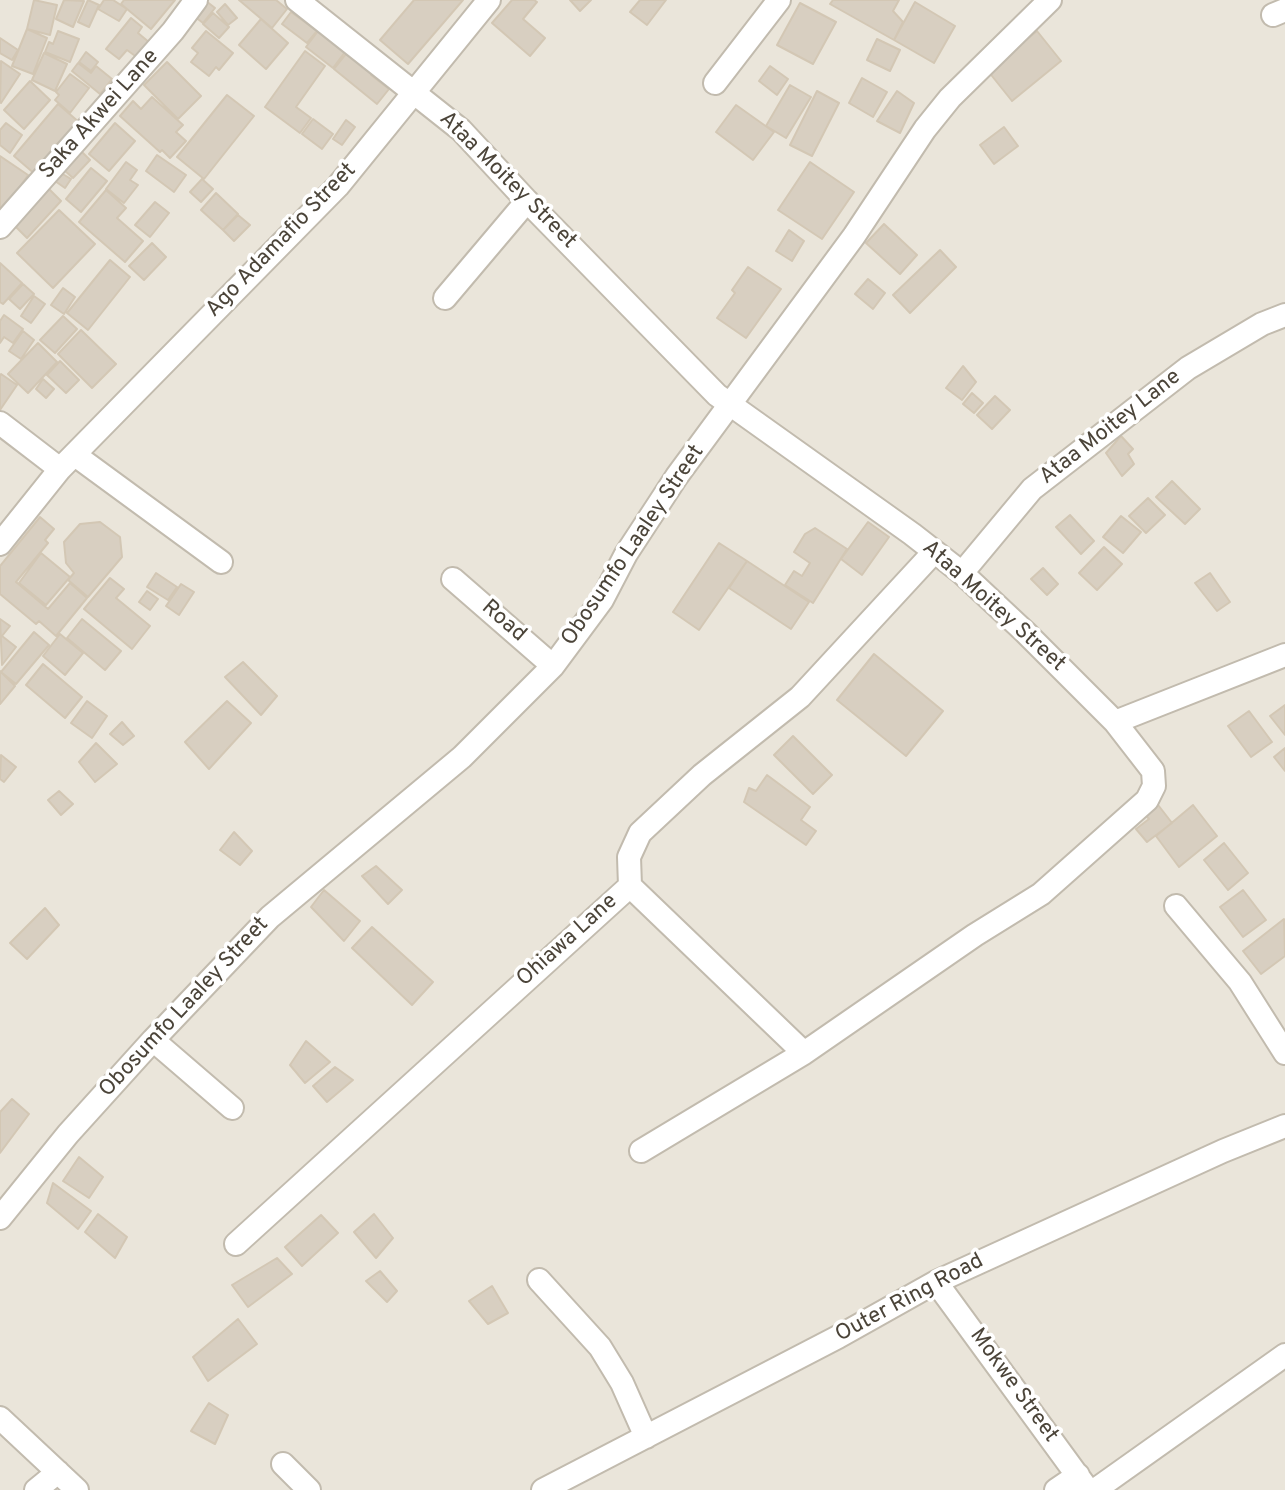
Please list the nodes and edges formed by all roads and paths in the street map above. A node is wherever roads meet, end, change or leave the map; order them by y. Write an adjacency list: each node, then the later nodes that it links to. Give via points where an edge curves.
1 (196, 0): 9 (street, Saka Akwei Lane)
2 (297, 0): 7 (street, Ataa Moitey Street)
3 (489, 0): 7 (street, Ago Adamafio Street)
4 (779, 0): 6 (street)
5 (1050, 0): 12 (street, Obosumfo Laaley Street, via 925,129)
6 (715, 83)
7 (415, 92): 8 (street, Ataa Moitey Street, via 461,130); 14 (street, Ago Adamafio Street, via 338,186)
8 (527, 201): 10 (street); 12 (street, Ataa Moitey Street)
9 (0, 227)
10 (445, 298)
11 (1285, 315): 18 (street, Ataa Moitey Lane, via 1188,368 1032,489)
12 (730, 407): 16 (street, Ataa Moitey Street); 21 (street, Obosumfo Laaley Street, via 677,476 602,600)
13 (0, 423): 14 (street)
14 (68, 462): 15 (street, Ago Adamafio Street); 17 (street)
15 (0, 544)
16 (934, 552): 18 (street, Ataa Moitey Street); 23 (street, Ohiawa Lane, via 800,697 702,775 640,833 629,857)
17 (221, 562)
18 (962, 573): 22 (street, Ataa Moitey Street)
19 (453, 579): 21 (street, Road)
20 (1285, 655): 22 (street)
21 (553, 666): 25 (street, Obosumfo Laaley Street, via 462,757 270,917)
22 (1115, 722): 26 (street, Ataa Moitey Street, via 1153,771 1154,786 1147,800 1041,894)
23 (630, 886): 26 (street); 32 (street, Ohiawa Lane)
24 (1176, 906): 27 (street, via 1240,982)
25 (153, 1040): 28 (street); 31 (street, Obosumfo Laaley Street)
26 (804, 1053): 30 (street, Ataa Moitey Street)
27 (1285, 1053)
28 (232, 1108)
29 (1285, 1126): 34 (street, Outer Ring Road)
30 (641, 1151)
31 (0, 1218)
32 (236, 1244)
33 (539, 1280): 37 (street, via 616,1370)
34 (936, 1282): 37 (street, Outer Ring Road); 40 (street, Mokwe Street)
35 (1285, 1355): 46 (street)
36 (0, 1418): 39 (street)
37 (646, 1437): 44 (street, Outer Ring Road)
38 (283, 1464): 43 (street)
39 (58, 1472): 41 (street); 42 (street)
40 (1083, 1482): 45 (street)
41 (36, 1490)
42 (77, 1490)
43 (309, 1490)
44 (543, 1490)
45 (1056, 1490)
46 (1095, 1490)

